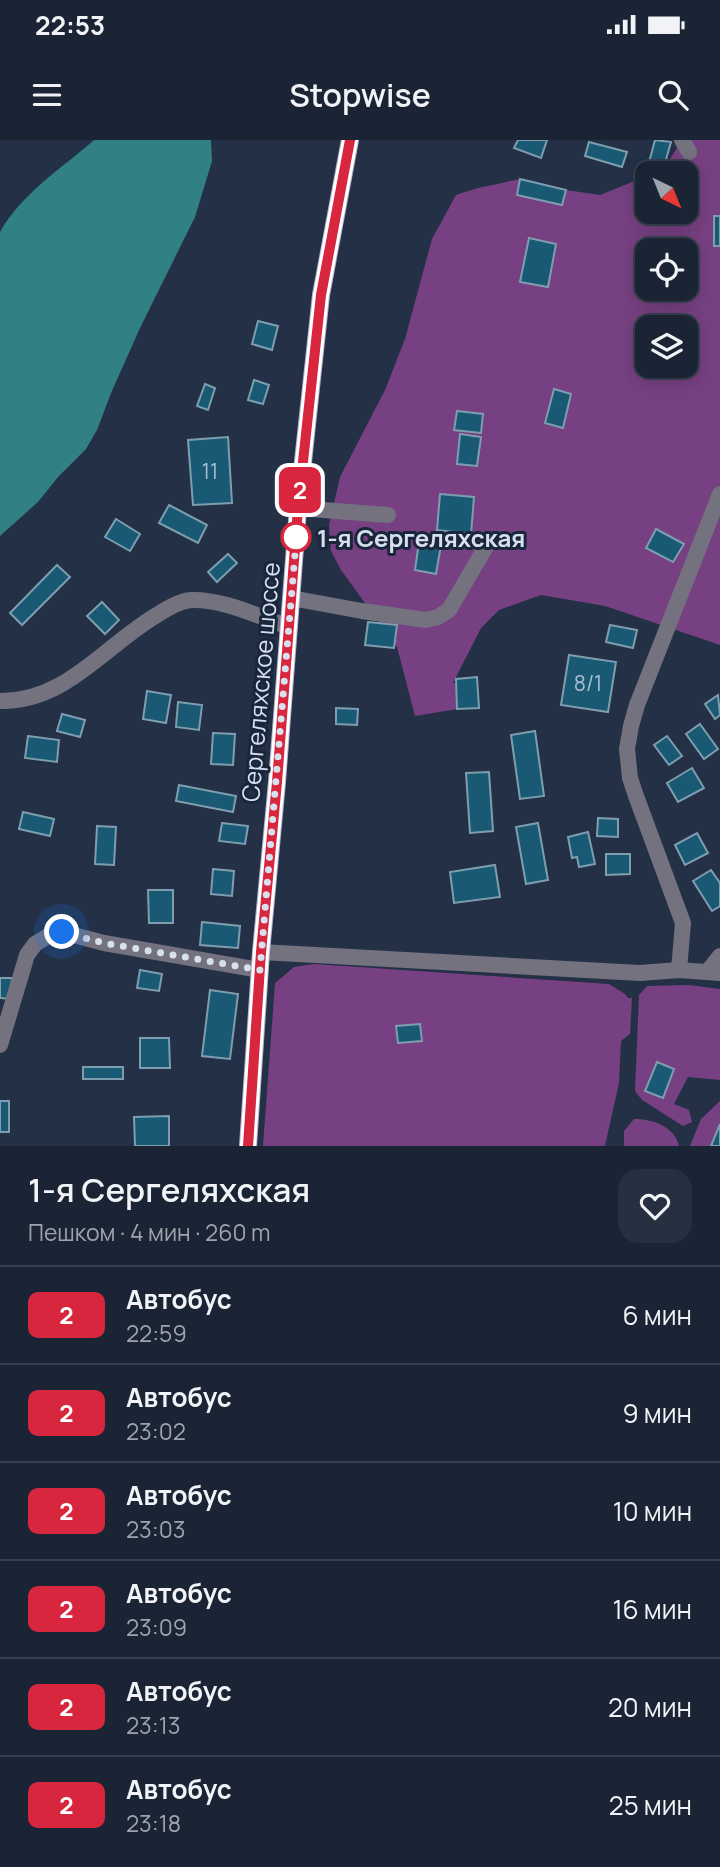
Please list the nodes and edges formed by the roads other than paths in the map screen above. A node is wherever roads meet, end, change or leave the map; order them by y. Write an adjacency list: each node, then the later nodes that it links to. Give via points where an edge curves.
1 (350, 140): 3 (main road, Сергеляхское шоссе, via 321,295)
2 (720, 494): 11 (street, via 637,705 627,749 636,796 683,923)
3 (298, 508): 4 (street); 6 (main road, Сергеляхское шоссе)
4 (388, 515)
5 (488, 543): 6 (street, via 449,610 438,617 426,620)
6 (291, 598): 7 (main road, Сергеляхское шоссе)
7 (290, 627): 8 (street, via 211,602 188,600 134,628 60,687 35,698); 10 (main road, Сергеляхское шоссе)
8 (0, 701)
9 (720, 956): 12 (street)
10 (261, 961): 11 (street, via 640,973); 13 (street, via 104,943 62,932 48,936 27,955); 14 (main road, Сергеляхское шоссе)
11 (679, 970): 12 (street)
12 (714, 972)
13 (0, 1045)
14 (248, 1146)

